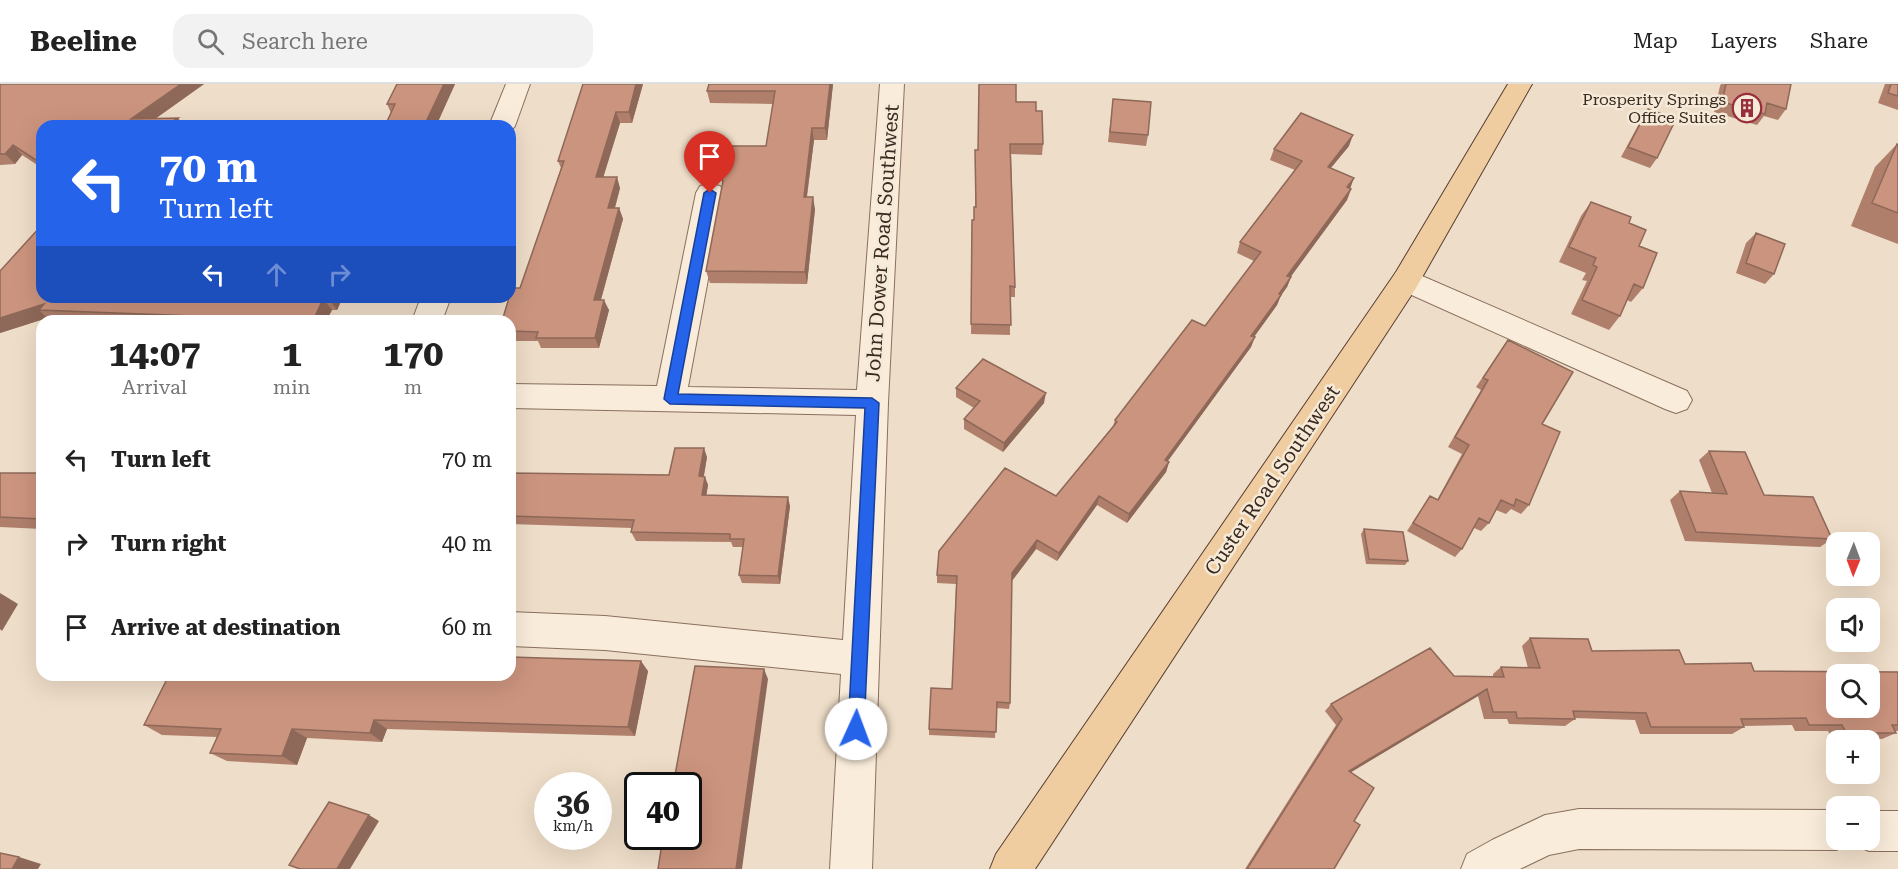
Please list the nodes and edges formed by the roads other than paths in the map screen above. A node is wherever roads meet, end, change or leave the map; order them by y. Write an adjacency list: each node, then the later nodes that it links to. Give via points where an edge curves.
1 (518, 84): 4 (street)
2 (892, 84): 10 (street, John Dower Road Southwest)
3 (1521, 84): 6 (main road, Custer Road Southwest)
4 (504, 120)
5 (710, 193): 8 (street)
6 (1406, 280): 9 (street); 18 (main road, Custer Road Southwest)
7 (516, 396): 8 (street)
8 (670, 399): 10 (street)
9 (1676, 400)
10 (872, 403): 12 (street, John Dower Road Southwest)
11 (516, 629): 12 (street, via 605,633)
12 (859, 659): 17 (street, John Dower Road Southwest)
13 (1826, 830): 16 (street, via 1579,829 1545,835)
14 (1880, 831): 15 (street)
15 (1898, 831)
16 (1494, 861)
17 (851, 869)
18 (1011, 869)

